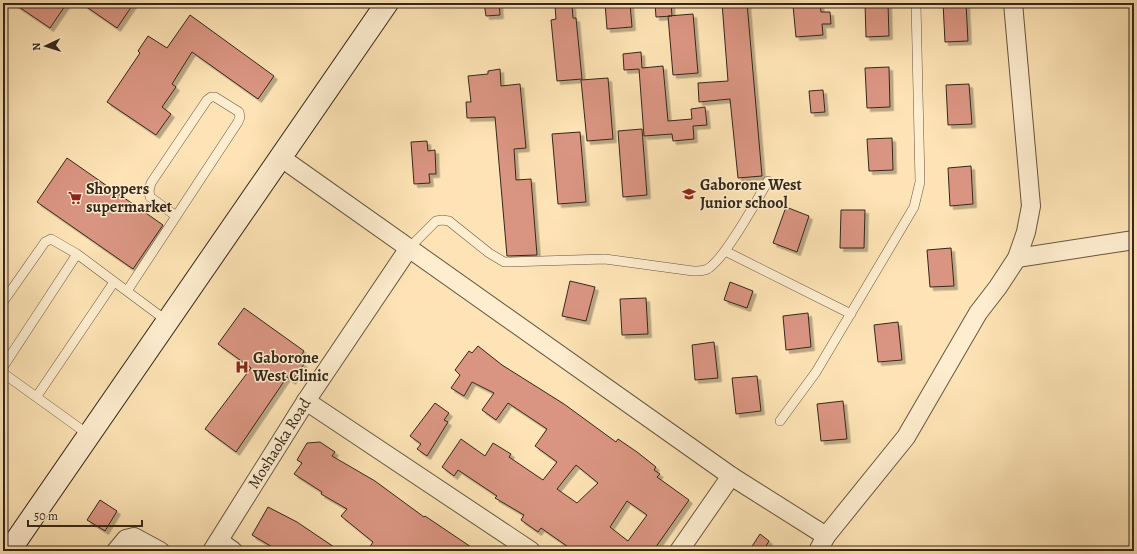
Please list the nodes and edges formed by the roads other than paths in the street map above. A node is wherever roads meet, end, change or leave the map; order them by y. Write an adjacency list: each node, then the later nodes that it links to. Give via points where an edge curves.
1 (387, 3): 4 (street)
2 (916, 3): 15 (lane, via 920,182 918,193 914,207)
3 (1014, 3): 11 (street, via 1031,206)
4 (280, 157): 8 (street); 16 (street)
5 (768, 181): 9 (lane)
6 (176, 216): 6 (lane, via 240,117 239,112 215,97 207,100 151,183 150,198); 13 (lane)
7 (1134, 240): 11 (street)
8 (409, 248): 9 (lane, via 436,221 442,220 449,222 504,262 605,259 693,271 706,270); 20 (street, Moshaoka Road); 23 (street)
9 (725, 251): 15 (lane)
10 (77, 254): 12 (lane); 14 (lane, via 51,239 45,242); 17 (lane)
11 (1017, 258): 24 (street, via 978,313 906,437)
12 (114, 282): 13 (lane); 19 (lane)
13 (127, 291): 16 (lane)
14 (3, 302)
15 (851, 314): 21 (lane, via 816,372)
16 (167, 321): 22 (street)
17 (3, 367)
18 (3, 373): 19 (lane)
19 (37, 396): 22 (lane)
20 (306, 401): 25 (street, Moshaoka Road); 29 (street)
21 (780, 421)
22 (89, 434): 26 (street)
23 (731, 476): 24 (street); 30 (street)
24 (822, 544)
25 (221, 548)
26 (9, 551)
27 (116, 551): 28 (street, via 126,538 134,537)
28 (160, 551)
29 (531, 551)
30 (679, 551)

